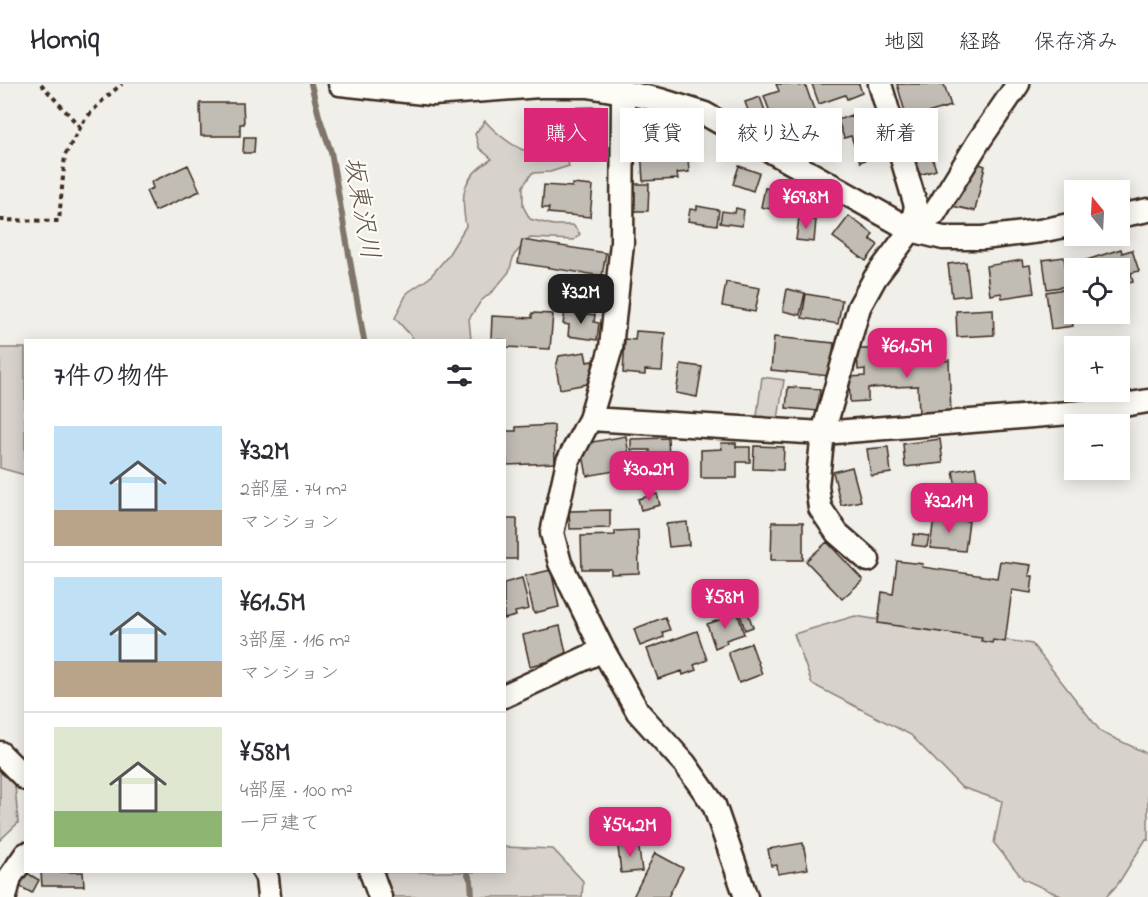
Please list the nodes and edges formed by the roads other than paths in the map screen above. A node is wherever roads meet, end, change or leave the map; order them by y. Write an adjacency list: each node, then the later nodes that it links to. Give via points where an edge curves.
1 (340, 84): 4 (street)
2 (880, 84): 10 (street, via 916,206)
3 (1018, 84): 10 (street, via 934,214)
4 (434, 89): 5 (street, via 588,86)
5 (623, 92): 6 (street); 12 (street, via 621,254 611,348)
6 (659, 92): 10 (street)
7 (1148, 210): 8 (street)
8 (1130, 214)
9 (1064, 226): 10 (street, via 983,238 943,238)
10 (911, 230): 13 (street, via 859,307)
11 (1148, 401): 13 (street, via 1082,412)
12 (590, 418): 13 (street); 15 (street, via 568,460 552,533 560,563)
13 (824, 433): 14 (street, via 817,486 820,508 837,533)
14 (868, 560)
15 (603, 650): 16 (street); 25 (street, via 638,712 685,764 714,805)
16 (506, 695)
17 (0, 753): 18 (street)
18 (24, 777)
19 (24, 857): 22 (street, via 10,877)
20 (264, 873): 23 (street)
21 (371, 873): 24 (street)
22 (5, 897)
23 (269, 897)
24 (380, 897)
25 (746, 897)

